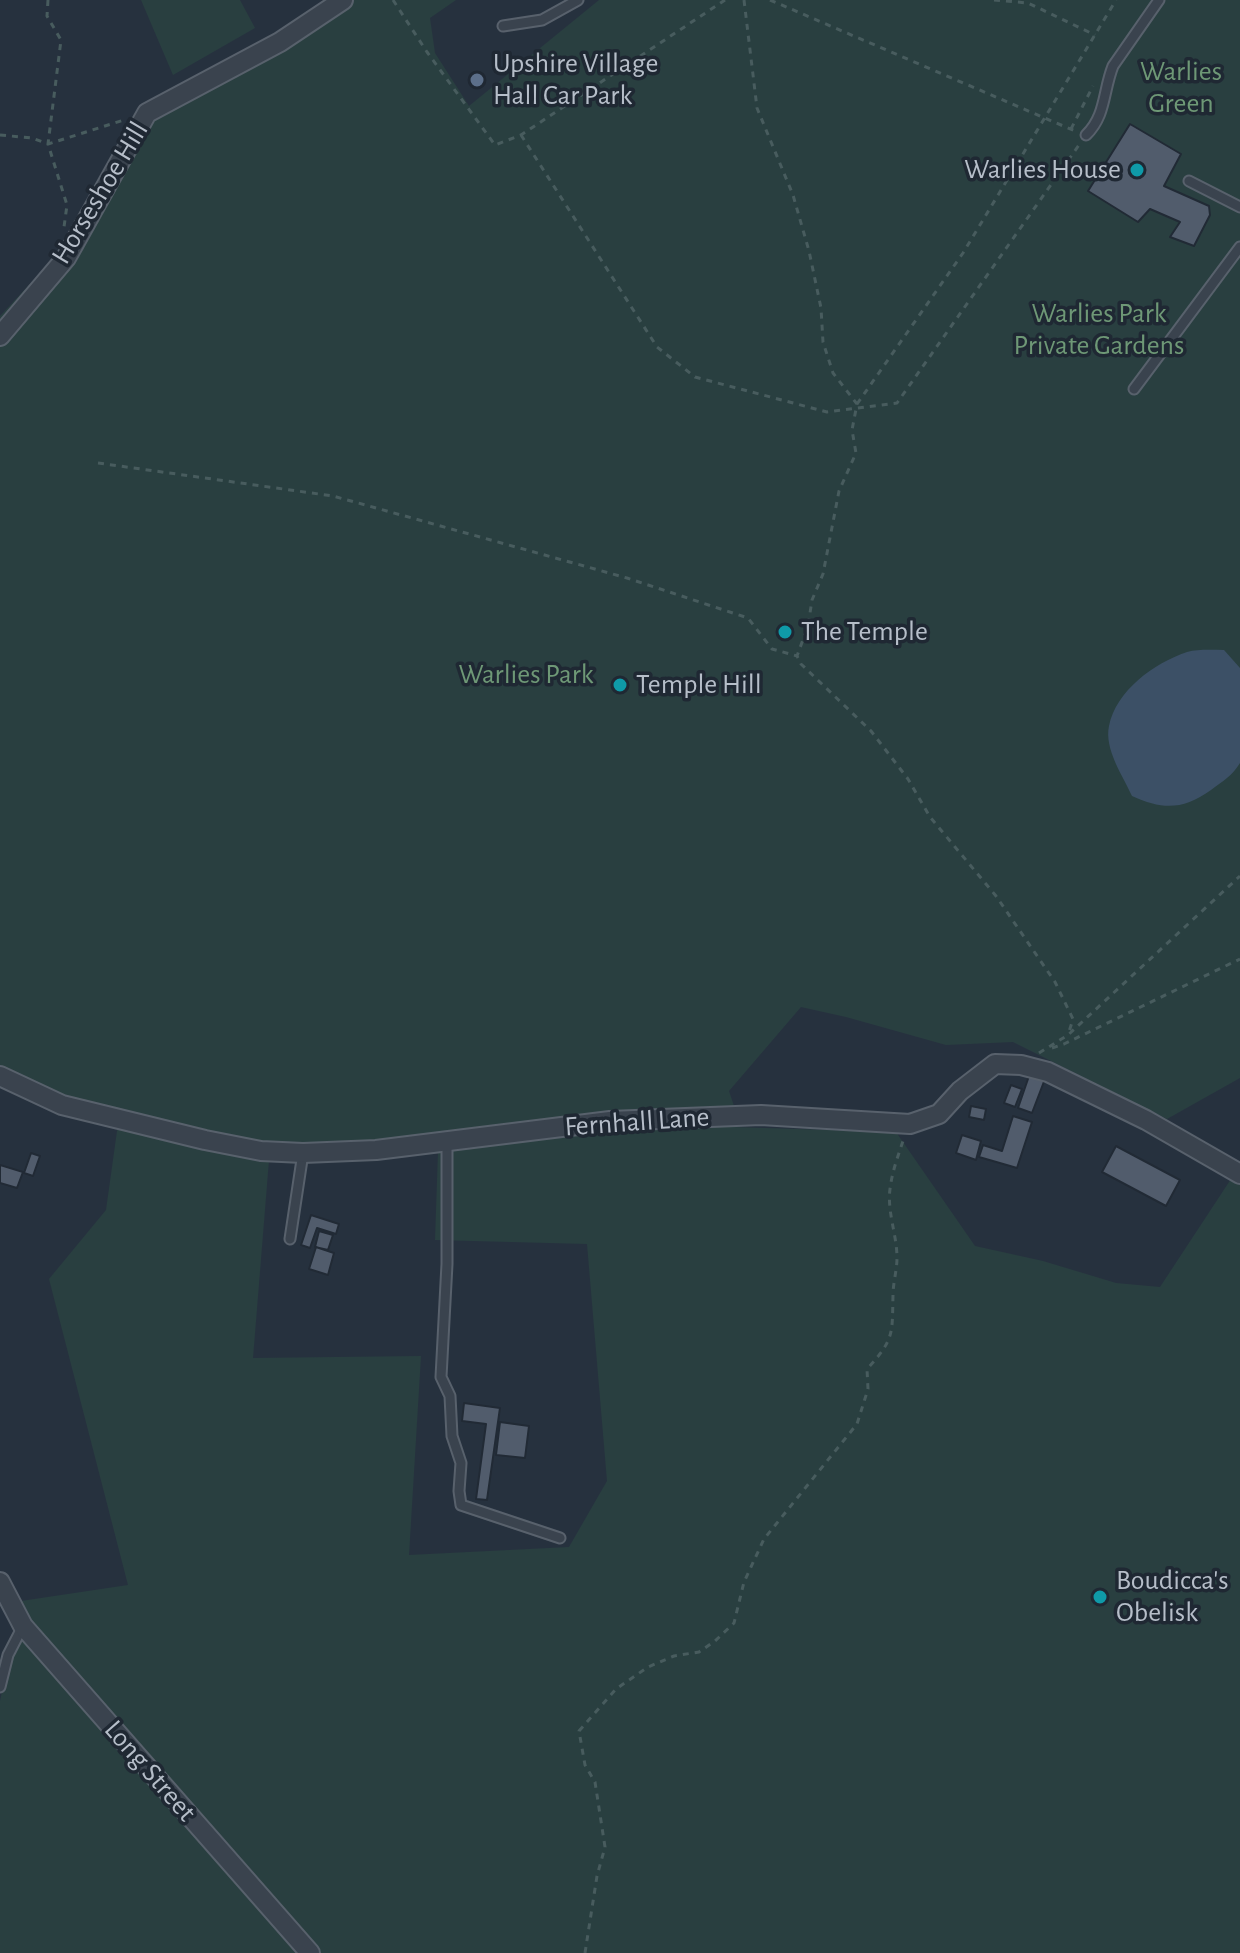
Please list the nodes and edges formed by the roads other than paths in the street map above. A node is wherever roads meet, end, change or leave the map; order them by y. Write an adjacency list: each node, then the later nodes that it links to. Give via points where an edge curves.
1 (343, 0): 9 (street, Horseshoe Hill, via 280,42 147,113 66,258)
2 (578, 0): 4 (lane, via 542,20)
3 (1159, 0): 5 (lane, via 1113,66 1104,108)
4 (503, 26)
5 (1086, 135)
6 (1189, 181): 7 (lane)
7 (1240, 207)
8 (1240, 247): 10 (lane)
9 (0, 336)
10 (1134, 389)
11 (0, 1076): 13 (street, Fernhall Lane, via 62,1105 205,1140)
12 (447, 1142): 13 (street, Fernhall Lane); 14 (street, Fernhall Lane, via 625,1120 761,1115 910,1124 939,1114 995,1064 1048,1072); 16 (lane, via 441,1377 450,1396 452,1436 461,1463 461,1505)
13 (303, 1153): 15 (lane)
14 (1240, 1174)
15 (290, 1239)
16 (560, 1538)
17 (0, 1582): 18 (street, Long Street)
18 (23, 1626): 19 (lane); 20 (street, Long Street)
19 (0, 1687)
20 (310, 1953)

